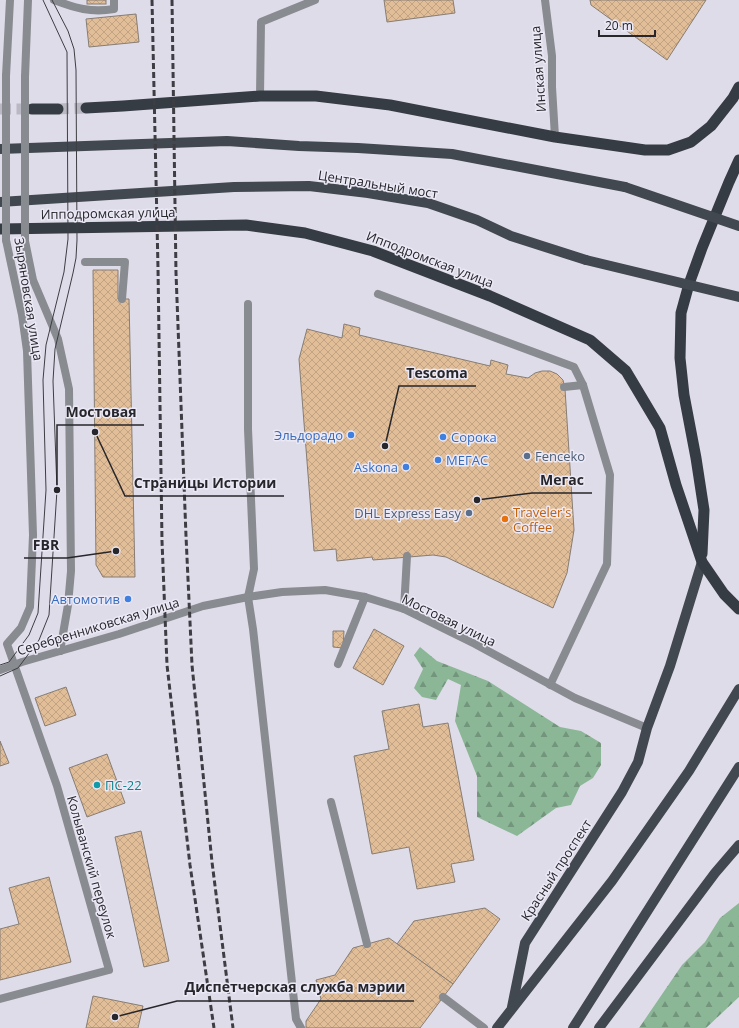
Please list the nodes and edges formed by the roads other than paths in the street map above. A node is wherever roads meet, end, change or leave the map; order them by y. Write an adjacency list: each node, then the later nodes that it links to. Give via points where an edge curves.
1 (10, 0): 34 (street, Зыряновская улица, bridge, via 6,76 6,240 27,351 33,535 30,607 21,628 7,644)
2 (28, 0): 32 (street, Зыряновская улица, bridge, via 25,77 25,241 33,280 58,339 69,389 71,571)
3 (54, 0): 4 (street, via 75,8 103,11 114,9)
4 (114, 0)
5 (315, 0): 8 (street, via 261,22)
6 (545, 0): 12 (street, Инская улица, via 552,56)
7 (739, 88): 12 (highway, via 711,126 691,142 668,150 645,150)
8 (260, 96): 9 (highway); 12 (highway, via 316,96 390,106)
9 (86, 108)
10 (32, 109): 11 (highway)
11 (58, 109)
12 (554, 137)
13 (0, 149): 16 (main road, bridge, via 227,141 452,154 625,187)
14 (739, 160): 26 (highway, via 702,248 681,313 680,358 684,395 704,510)
15 (0, 202): 20 (main road, Центральный мост, bridge, via 234,187 309,186 368,193 428,203 477,220 511,236 586,260)
16 (739, 226)
17 (0, 229): 26 (highway, Ипподромская улица, via 246,225 305,233 373,251 490,296 590,340 626,371 660,428)
18 (84, 262): 21 (street, via 125,262)
19 (378, 294): 23 (street, via 574,367)
20 (739, 297)
21 (122, 299)
22 (248, 304): 27 (street, via 248,429 254,569)
23 (583, 385): 24 (street); 36 (street, via 610,475 607,564)
24 (564, 387)
25 (407, 556): 30 (street)
26 (702, 562): 31 (highway, Ипподромская улица, via 724,594); 38 (main road, Красный проспект, via 670,666)
27 (248, 596): 28 (street, Мостовая улица, via 325,590); 29 (street, Мостовая улица); 46 (street, via 296,1018)
28 (365, 598): 30 (street, Мостовая улица); 33 (street)
29 (203, 606): 32 (street, Серебренниковская улица)
30 (404, 609): 36 (street, Мостовая улица)
31 (739, 609)
32 (60, 651): 34 (street, Серебренниковская улица)
33 (338, 664)
34 (13, 665): 35 (street, Серебренниковская улица); 44 (street, Колыванский переулок, via 57,786 109,970)
35 (0, 670)
36 (550, 685): 38 (street, Мостовая улица)
37 (739, 689): 45 (main road, via 689,771 612,880)
38 (647, 728): 45 (main road, Красный проспект, via 638,762 622,792 525,943)
39 (739, 767): 49 (main road)
40 (331, 802): 42 (street)
41 (739, 845): 50 (main road)
42 (367, 944)
43 (443, 997): 47 (street)
44 (0, 999)
45 (512, 1007): 48 (main road, Красный проспект)
46 (301, 1028)
47 (484, 1028)
48 (496, 1028)
49 (572, 1028)
50 (599, 1028)

